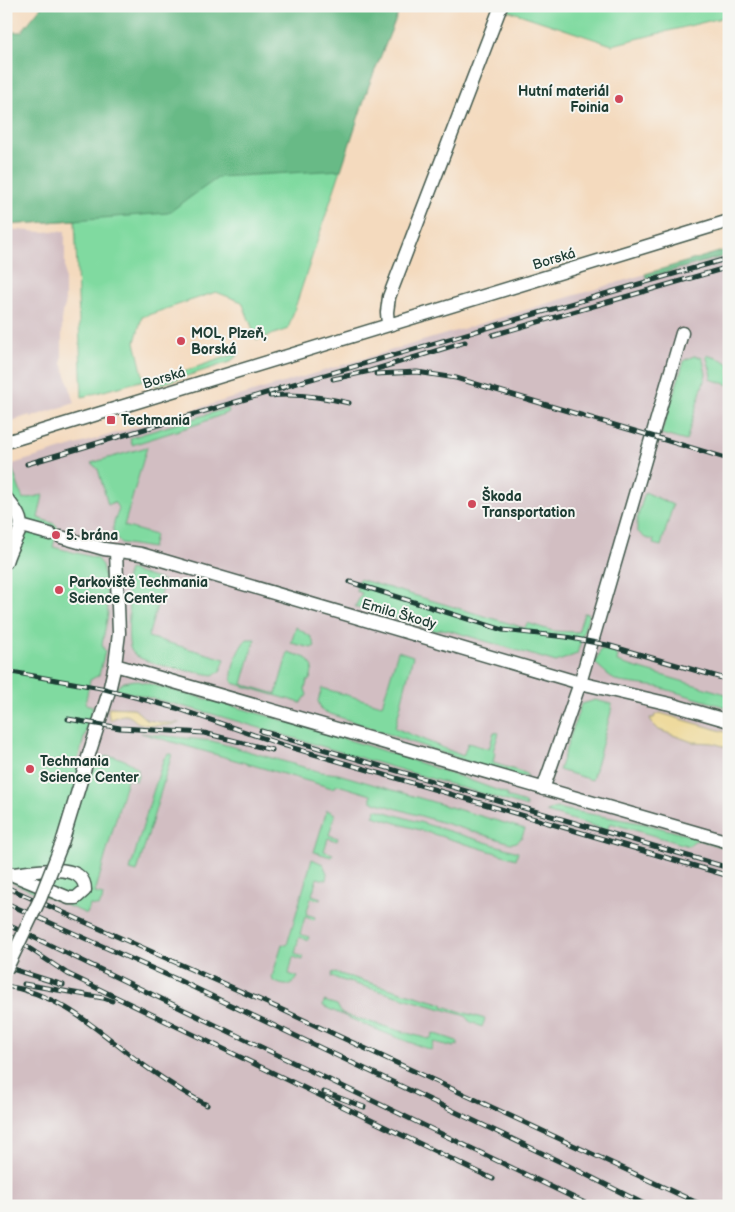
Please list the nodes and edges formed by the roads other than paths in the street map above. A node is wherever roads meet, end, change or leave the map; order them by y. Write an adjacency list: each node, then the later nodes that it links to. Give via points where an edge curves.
1 (501, 6): 3 (street, via 389,297)
2 (729, 221): 3 (street, Borská)
3 (388, 325): 5 (street, Borská)
4 (682, 333): 11 (street)
5 (6, 442)
6 (6, 498): 7 (street, via 17,510)
7 (21, 526): 8 (street, Emila Škody); 9 (street)
8 (116, 551): 10 (street, via 119,633); 11 (street, Emila Škody, via 141,554)
9 (6, 562)
10 (115, 664): 13 (street); 16 (street, bridge, via 62,843)
11 (580, 683): 12 (street, Emila Škody); 13 (street)
12 (729, 721)
13 (543, 789): 14 (street)
14 (729, 842)
15 (8, 873): 15 (street, via 69,898 76,898 85,890 82,877 73,873 38,870)
16 (6, 970)

